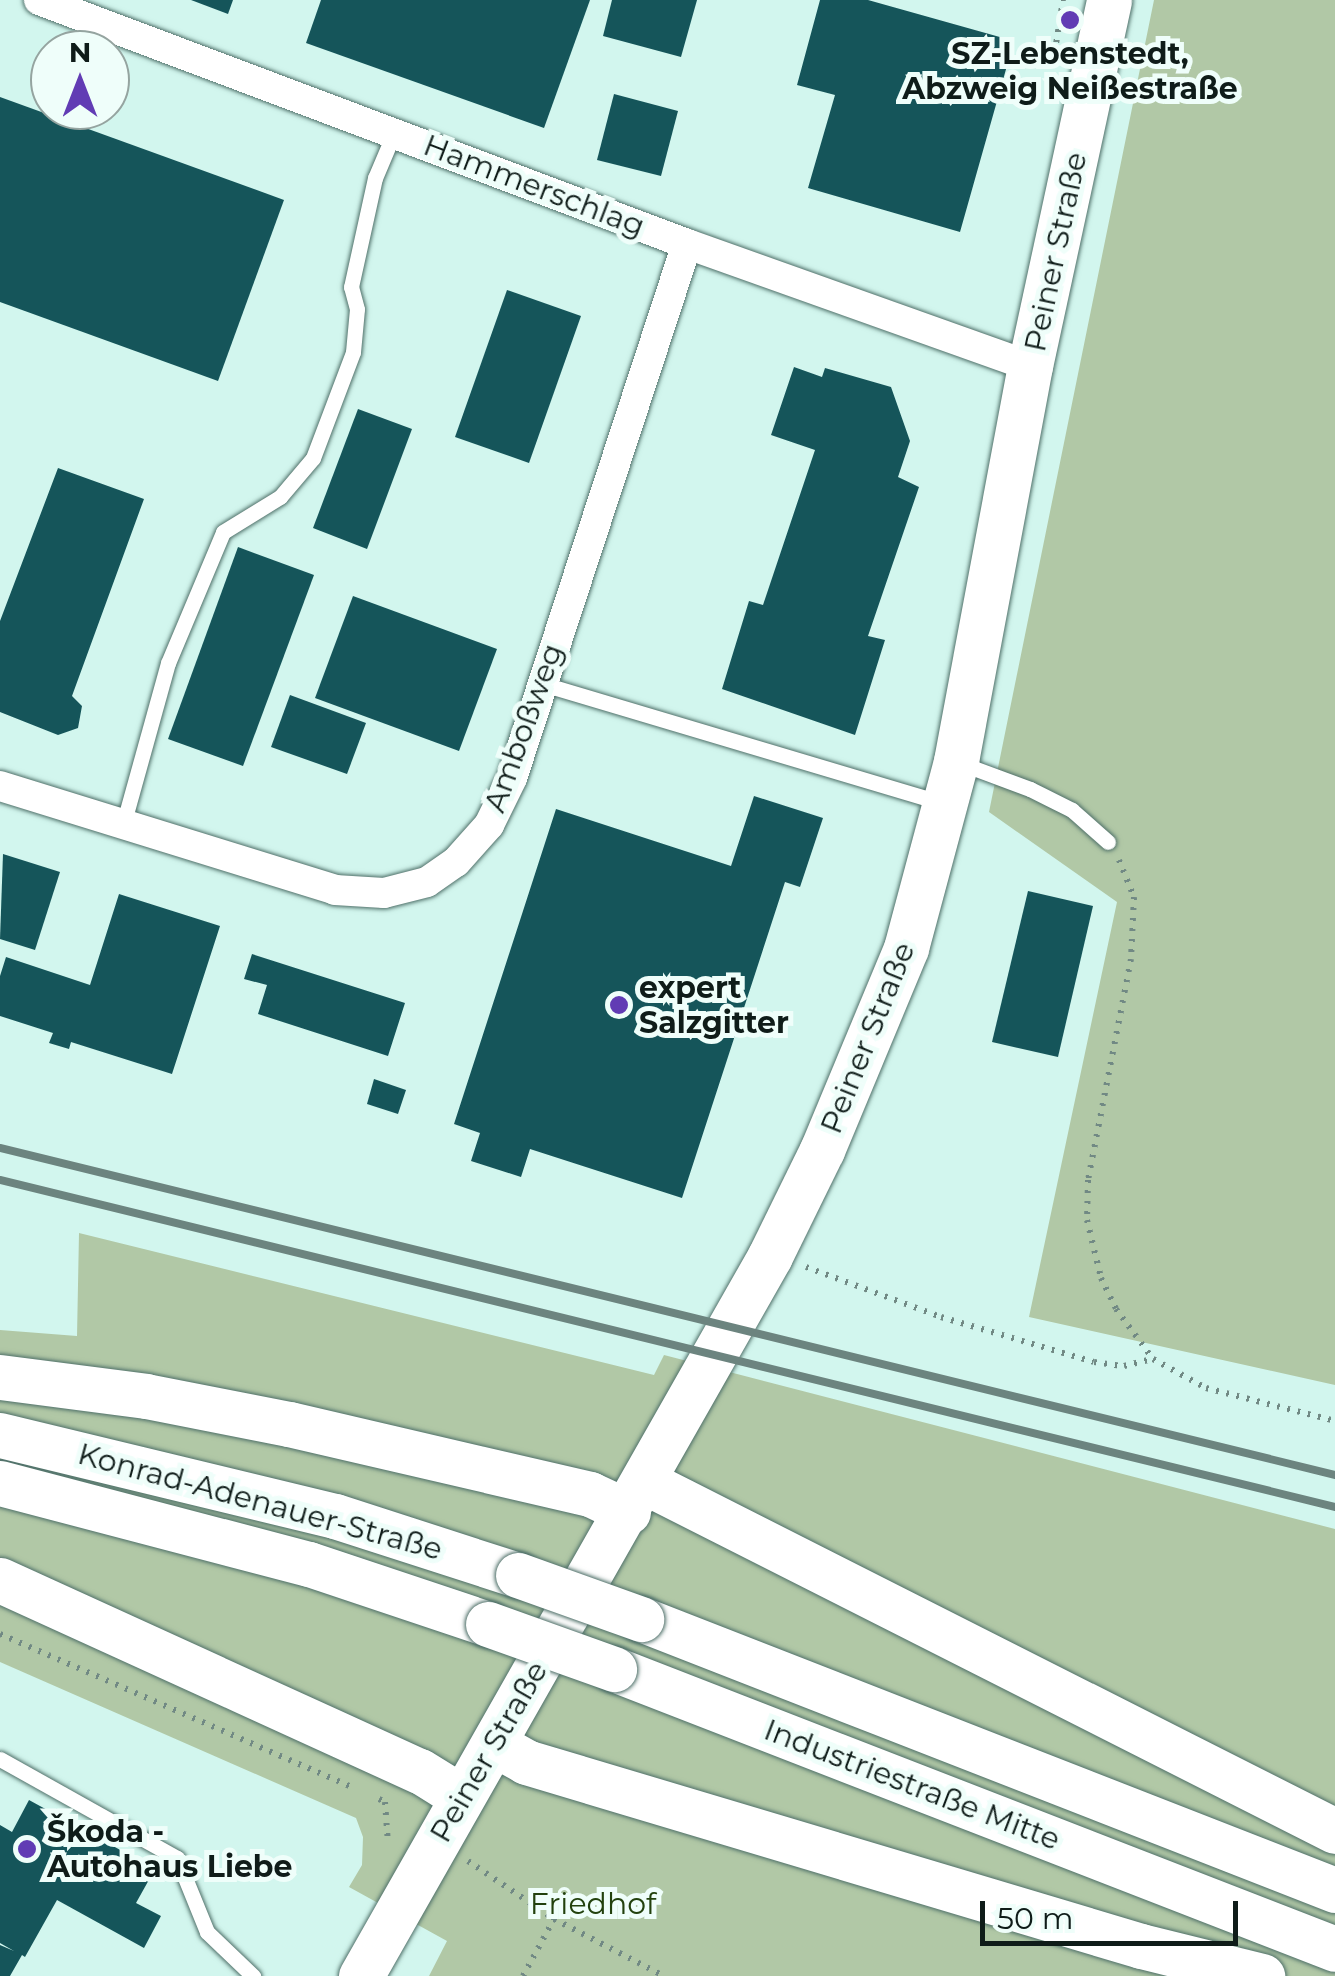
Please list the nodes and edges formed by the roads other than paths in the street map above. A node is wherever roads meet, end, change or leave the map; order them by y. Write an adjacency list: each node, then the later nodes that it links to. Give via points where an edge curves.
1 (39, 0): 3 (street, Hammerschlag)
2 (1109, 0): 5 (street, Peiner Straße)
3 (394, 133): 4 (street, Hammerschlag); 10 (lane, via 375,178 351,287 357,309 352,352 312,458 280,498 223,532 168,664)
4 (688, 244): 5 (street, Hammerschlag); 6 (street, Amboßweg)
5 (1030, 366): 7 (street, Peiner Straße)
6 (542, 684): 9 (lane); 10 (street, Amboßweg, via 512,778 488,825 428,882 384,892 335,890)
7 (956, 761): 9 (street, Peiner Straße); 11 (lane, via 1072,810)
8 (0, 786): 10 (street, Amboßweg)
9 (946, 804): 15 (street, Peiner Straße, via 906,948 822,1150)
10 (122, 825)
11 (1108, 842)
12 (0, 1377): 15 (street, via 146,1396 590,1494)
13 (0, 1434): 16 (street, Konrad-Adenauer-Straße, via 335,1516)
14 (0, 1483): 18 (street, Konrad-Adenauer-Straße, via 309,1564)
15 (636, 1497): 19 (street, Peiner Straße); 22 (street)
16 (518, 1576): 23 (street, Industriestraße Mitte, bridge)
17 (0, 1580): 21 (street, via 420,1771)
18 (488, 1624): 24 (street, Industriestraße Mitte, bridge)
19 (494, 1744): 21 (street, Peiner Straße); 27 (street, via 526,1762)
20 (0, 1759): 25 (lane, via 177,1858 207,1932)
21 (462, 1797): 26 (street, Peiner Straße)
22 (1335, 1831)
23 (1335, 1890)
24 (1335, 1949)
25 (252, 1976)
26 (361, 1976)
27 (1262, 1976)

